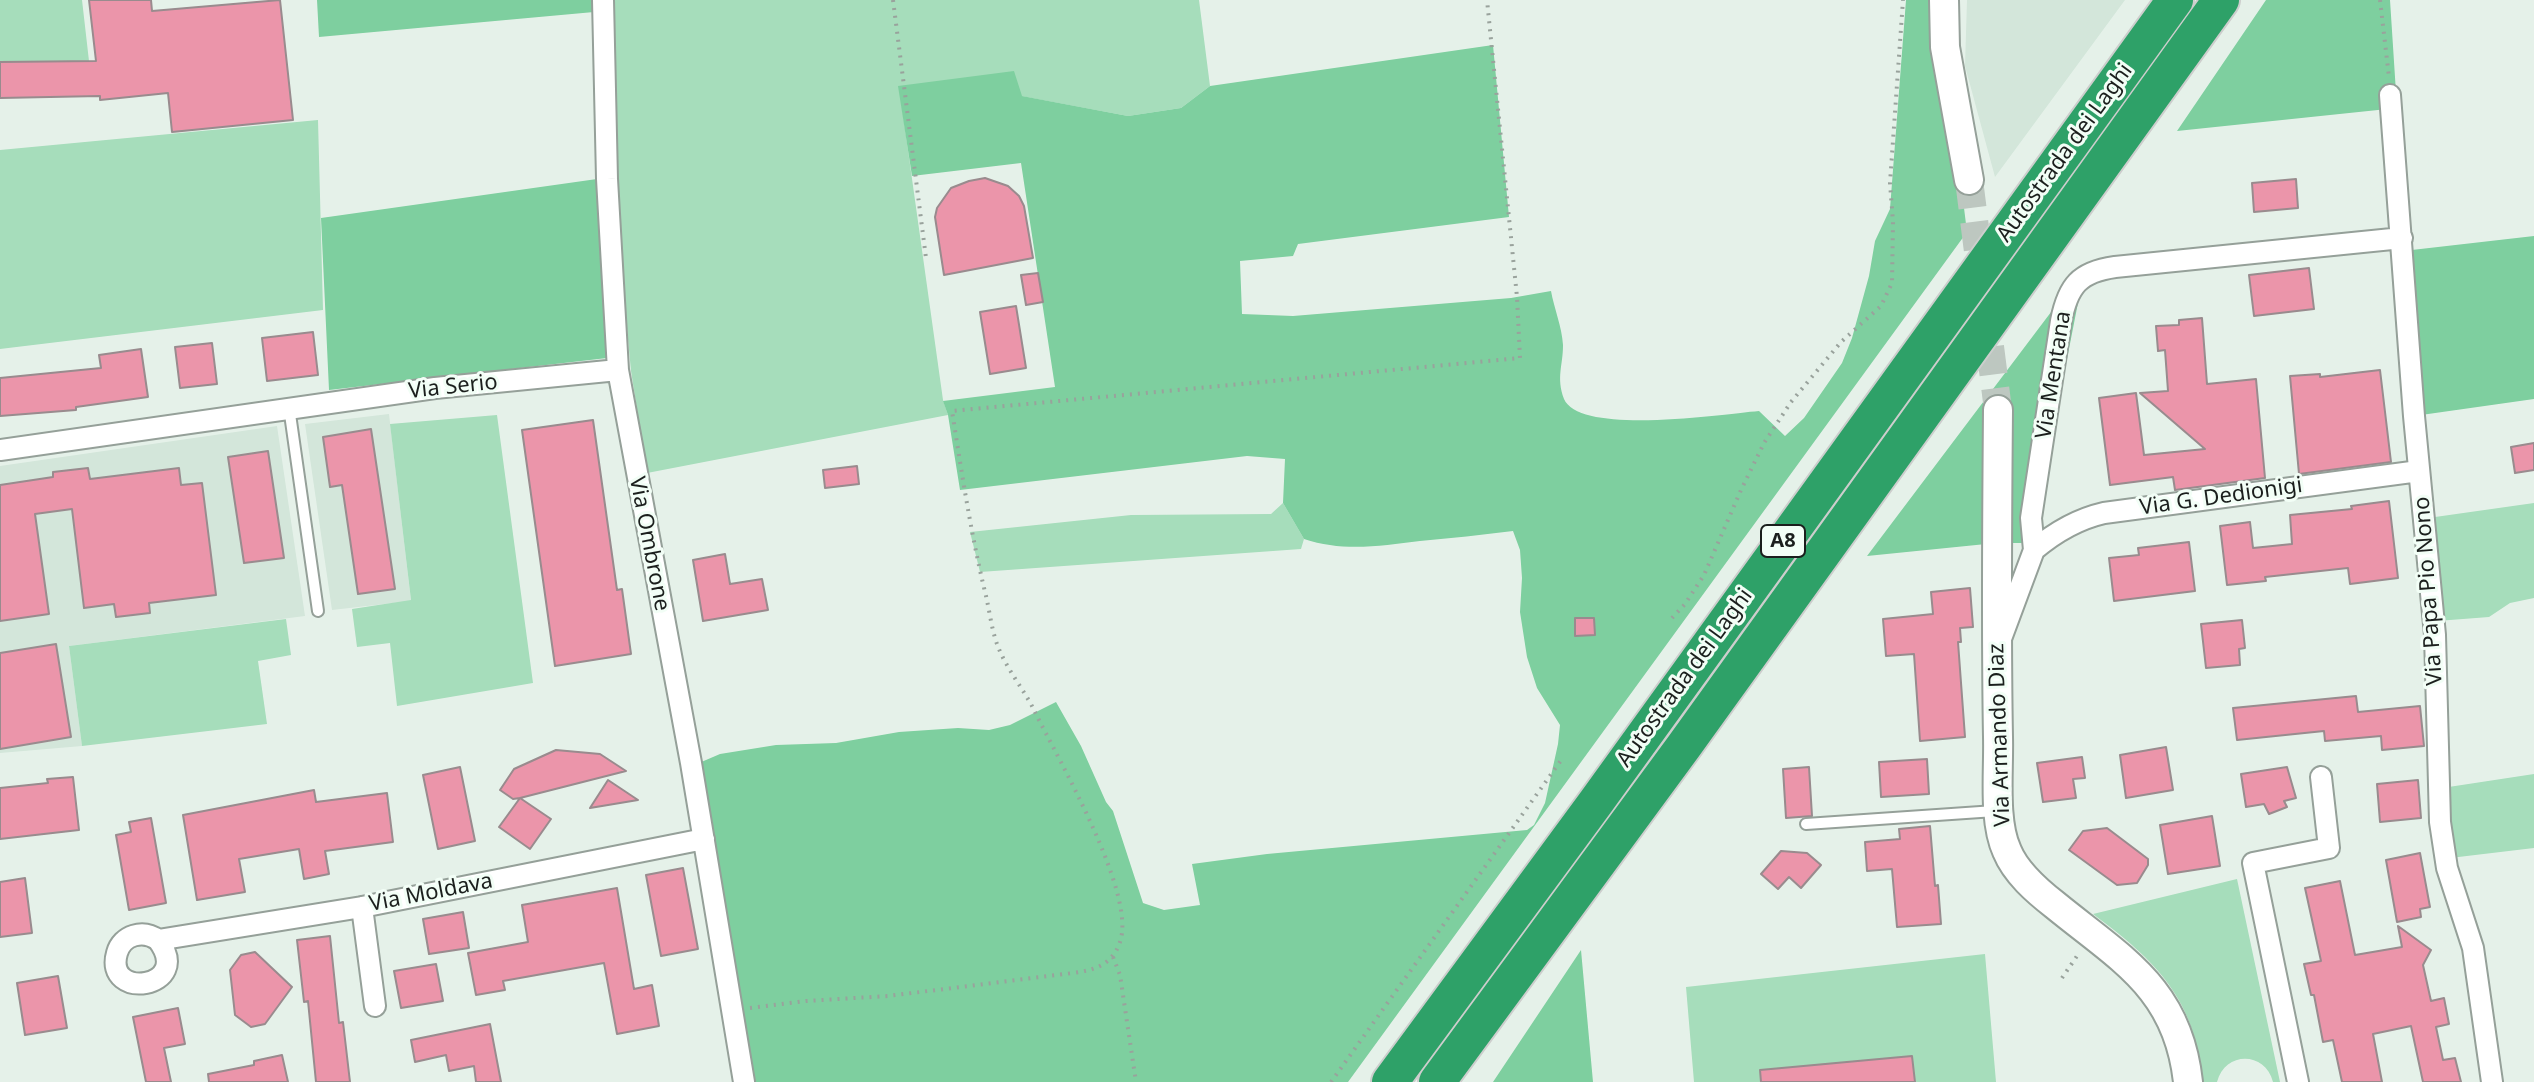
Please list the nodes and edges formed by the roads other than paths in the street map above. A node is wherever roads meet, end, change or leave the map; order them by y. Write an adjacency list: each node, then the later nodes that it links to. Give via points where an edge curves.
1 (603, 0): 8 (street, Via Ombrone)
2 (1944, 0): 6 (street, via 1945,47)
3 (2175, 0): 24 (highway, Autostrada dei Laghi / A8)
4 (2221, 0): 25 (highway, Autostrada dei Laghi / A8)
5 (2390, 95): 7 (street, Via Papa Pio Nono)
6 (1969, 180)
7 (2402, 238): 12 (street, Via Papa Pio Nono); 13 (street, Via Mentana, via 2115,267 2085,275 2071,288 2064,309 2031,518)
8 (618, 370): 9 (street, Via Serio); 19 (street, Via Ombrone)
9 (289, 407): 11 (street, Via Serio); 14 (lane)
10 (1998, 410): 15 (street, Via Armando Diaz)
11 (0, 450)
12 (2419, 471): 13 (street, Via G. Dedionigi, via 2104,513 2079,521); 28 (street, Via Papa Pio Nono, via 2435,635 2440,822 2447,868 2473,948)
13 (2034, 550): 15 (street, Via Mentana)
14 (318, 611)
15 (1997, 650): 17 (street, Via Armando Diaz)
16 (2321, 777): 27 (street, via 2329,848 2253,863)
17 (2000, 811): 18 (lane); 26 (street, Via Armando Diaz, via 2004,845 2018,869 2129,963 2161,1001 2180,1040)
18 (1806, 824)
19 (704, 839): 20 (street, Via Moldava); 23 (street, Via Ombrone)
20 (362, 907): 21 (street, Via Moldava); 22 (street)
21 (158, 940)
22 (375, 1006)
23 (744, 1082)
24 (1390, 1082)
25 (1437, 1082)
26 (2188, 1082)
27 (2298, 1082)
28 (2492, 1082)

